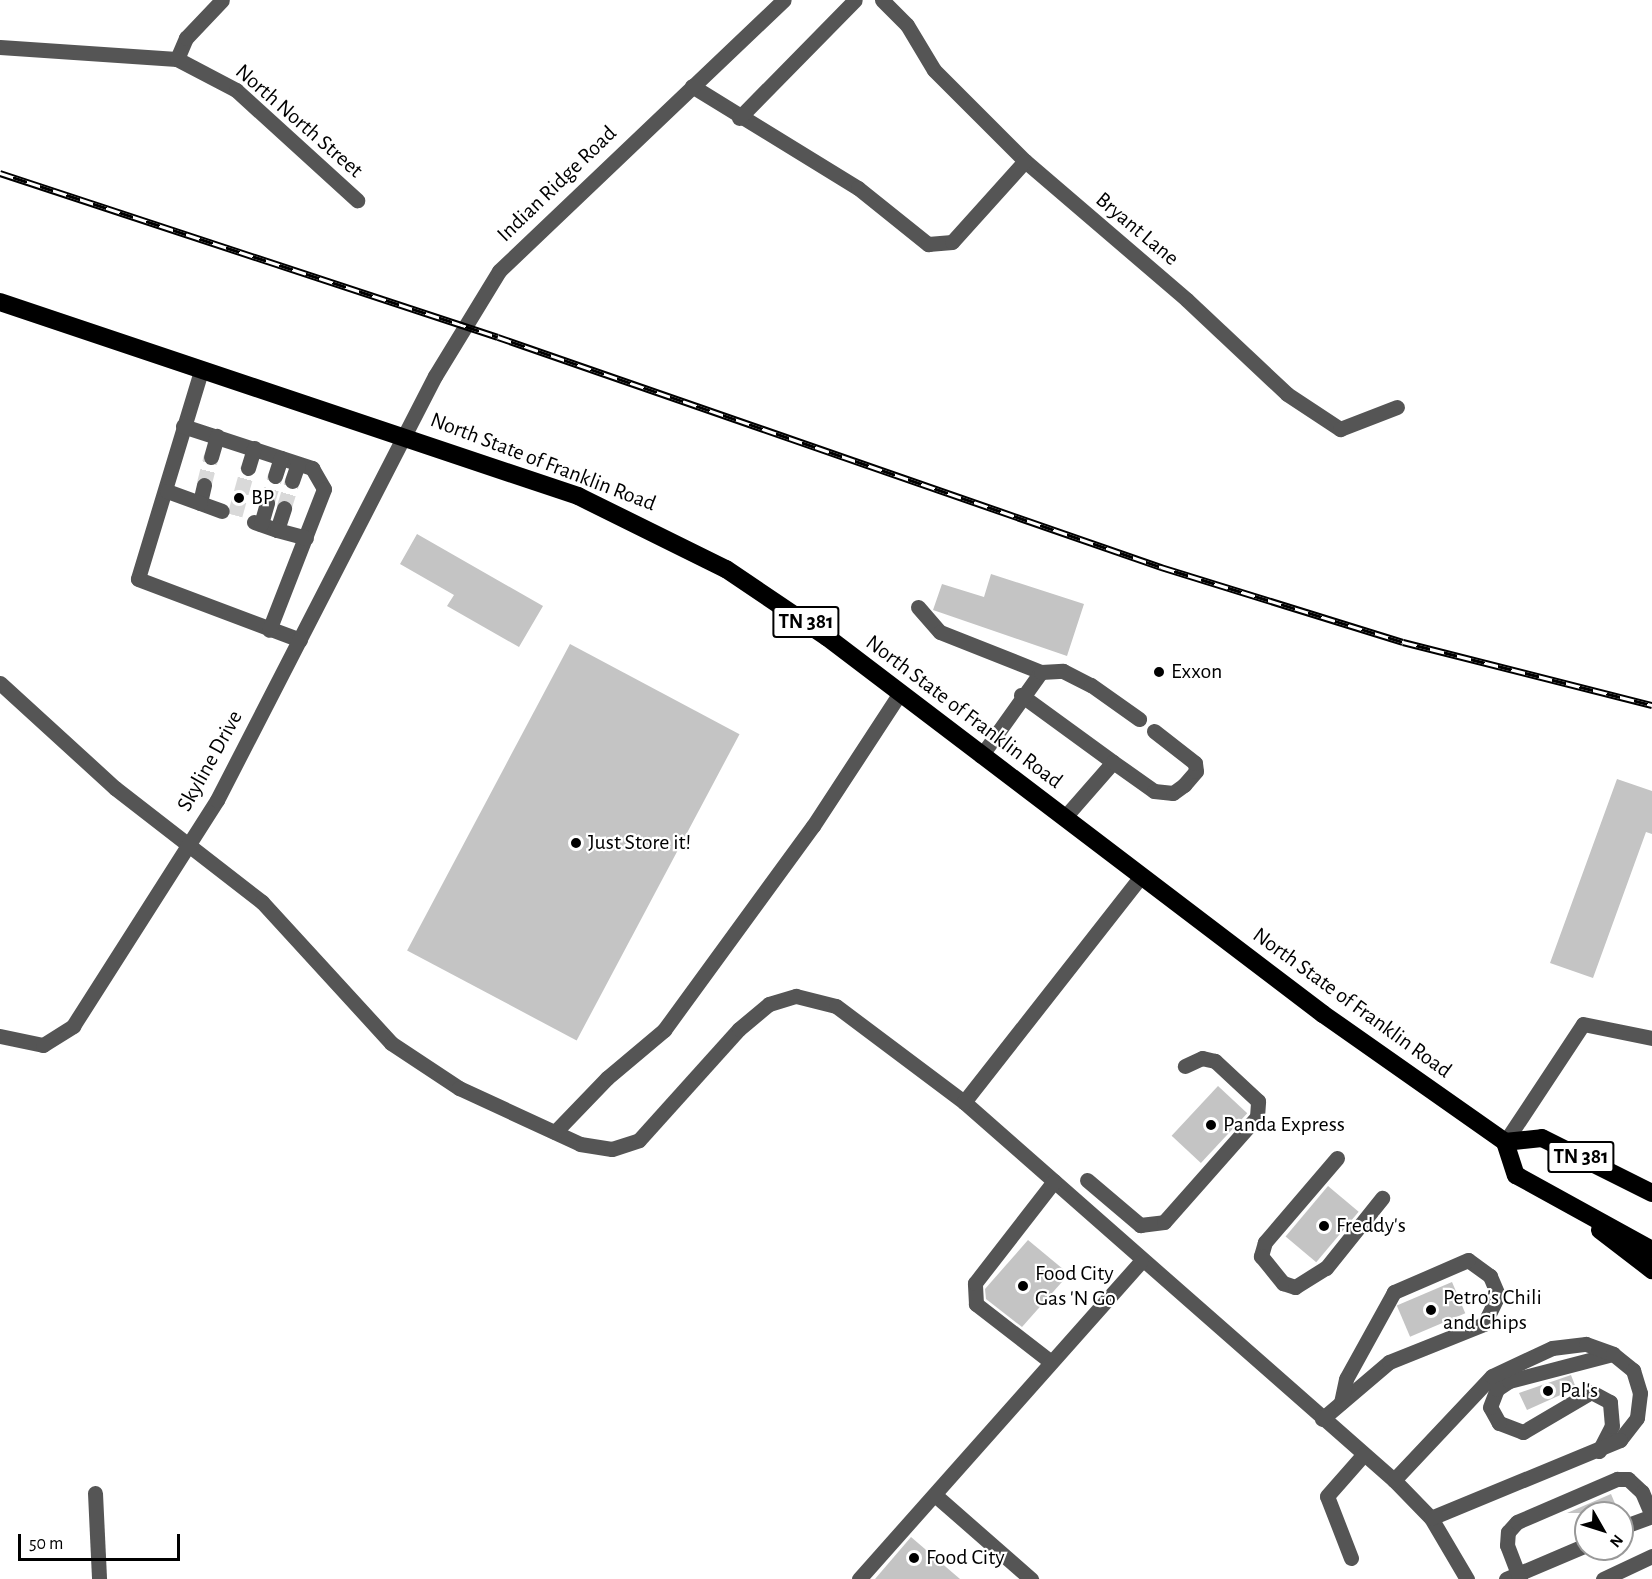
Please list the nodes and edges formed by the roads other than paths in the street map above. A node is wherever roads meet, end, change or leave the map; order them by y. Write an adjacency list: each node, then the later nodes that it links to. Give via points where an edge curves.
1 (222, 0): 6 (street, via 186,38)
2 (784, 0): 7 (street, Indian Ridge Road)
3 (855, 0): 8 (street)
4 (882, 0): 9 (street, Bryant Lane, via 907,25 934,70)
5 (0, 47): 6 (street, North North Street)
6 (177, 59): 10 (street, North North Street, via 236,90)
7 (692, 86): 8 (street); 15 (street, Indian Ridge Road, via 537,232 473,307)
8 (739, 118): 9 (street, via 858,188 916,239 939,246 952,242)
9 (1025, 161): 13 (street, Bryant Lane, via 1305,406 1340,429)
10 (357, 200)
11 (0, 302): 12 (highway, North State of Franklin Road / TN 381)
12 (201, 371): 14 (street); 15 (highway, North State of Franklin Road / TN 381)
13 (1398, 407)
14 (183, 426): 16 (street); 25 (street)
15 (405, 435): 34 (street, Skyline Drive); 37 (highway, North State of Franklin Road / TN 381, via 578,496 660,532 772,597)
16 (217, 436): 17 (street); 18 (street)
17 (254, 448): 19 (street); 21 (street)
18 (211, 457)
19 (281, 458): 20 (street); 22 (street)
20 (298, 464): 23 (street); 31 (street, via 312,468 324,489)
21 (248, 468)
22 (275, 476)
23 (292, 481)
24 (204, 484): 26 (street)
25 (167, 492): 26 (street); 33 (street, via 138,579)
26 (200, 503): 29 (street)
27 (267, 503): 30 (street, via 257,523)
28 (284, 508): 30 (street)
29 (222, 511)
30 (277, 530): 31 (street)
31 (306, 538): 33 (street)
32 (918, 607): 35 (street, via 940,632)
33 (269, 630): 34 (street)
34 (300, 640): 44 (street, Skyline Drive)
35 (1041, 672): 38 (street); 39 (street, via 1063,671 1082,680)
36 (0, 683): 44 (street)
37 (900, 693): 41 (highway, North State of Franklin Road / TN 381); 50 (street, via 813,826 664,1030 607,1078)
38 (1021, 695): 41 (street); 42 (street)
39 (1139, 719)
40 (1154, 731): 42 (street, via 1195,763 1196,771 1173,793 1154,791)
41 (981, 756): 43 (highway, North State of Franklin Road / TN 381)
42 (1113, 762): 43 (street)
43 (1064, 818): 45 (highway, North State of Franklin Road / TN 381)
44 (187, 847): 46 (street, Skyline Drive, via 74,1026 43,1045); 50 (street, via 231,874 262,902 391,1043 459,1088)
45 (1141, 876): 49 (street); 51 (highway, North State of Franklin Road / TN 381, via 1323,1014)
46 (0, 1036)
47 (1652, 1038): 51 (street, via 1583,1024)
48 (1185, 1066): 53 (street, via 1202,1058 1215,1061 1258,1101 1257,1117 1157,1224 1140,1225)
49 (964, 1102): 50 (street, via 836,1006 796,996 769,1004 739,1029 639,1140 612,1149); 54 (street)
50 (555, 1132)
51 (1505, 1142): 55 (highway, TN 381, via 1542,1138); 57 (highway, TN 381, via 1516,1175)
52 (1337, 1158): 56 (street, via 1265,1242 1261,1256 1283,1283 1295,1287 1326,1268)
53 (1087, 1180)
54 (1054, 1181): 59 (street); 62 (street, via 975,1283 976,1304)
55 (1652, 1194)
56 (1382, 1198)
57 (1574, 1208): 58 (highway, TN 381); 60 (highway)
58 (1652, 1250)
59 (1140, 1262): 62 (street); 64 (street)
60 (1652, 1270)
61 (1613, 1353): 65 (street, via 1633,1370 1640,1393 1637,1418 1620,1440); 65 (street, via 1509,1381 1497,1389 1490,1407 1499,1423 1522,1432 1591,1392 1610,1402 1612,1426); 67 (street, via 1586,1344 1552,1348 1492,1376)
62 (1051, 1362): 69 (street)
63 (1341, 1402): 63 (street, via 1389,1362 1484,1324 1498,1295 1490,1276 1468,1260 1394,1292 1346,1379); 64 (street)
64 (1322, 1419): 66 (street)
65 (1599, 1451): 71 (street)
66 (1364, 1455): 67 (street); 75 (street, via 1327,1496)
67 (1394, 1480): 71 (street)
68 (95, 1493): 77 (street)
69 (935, 1495): 78 (street); 79 (street)
70 (1652, 1515): 72 (street); 76 (street, via 1642,1492 1628,1479 1617,1479 1517,1522 1508,1532 1507,1545)
71 (1431, 1518): 80 (street)
72 (1634, 1522)
73 (1574, 1550): 76 (street)
74 (1652, 1556): 81 (street)
75 (1351, 1558)
76 (1515, 1577)
77 (99, 1579)
78 (859, 1579)
79 (1031, 1579)
80 (1467, 1579)
81 (1603, 1579)

